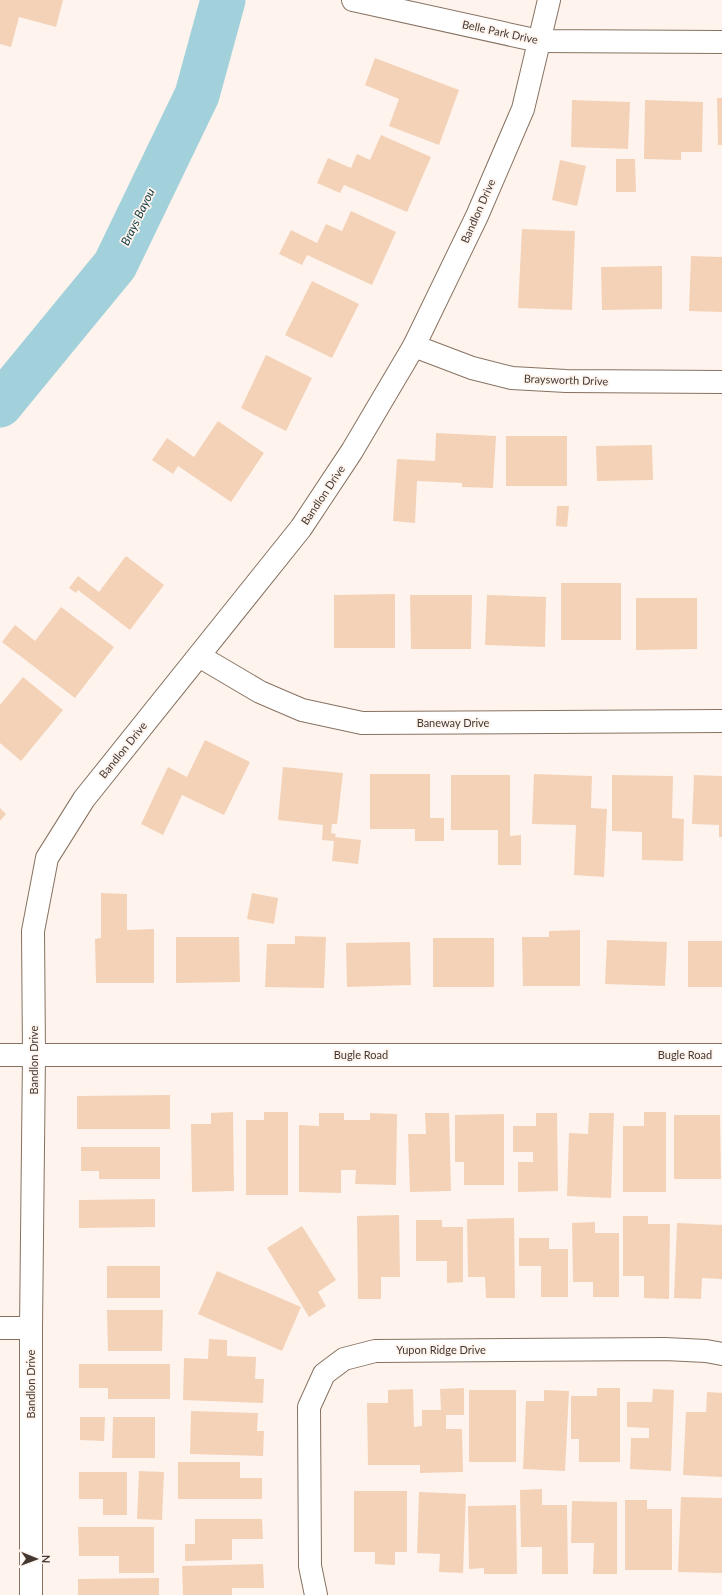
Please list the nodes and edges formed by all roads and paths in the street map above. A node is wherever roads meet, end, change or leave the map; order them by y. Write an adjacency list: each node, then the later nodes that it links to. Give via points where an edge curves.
1 (354, 0): 3 (street, Belle Park Drive)
2 (549, 0): 3 (street, Bandlon Drive)
3 (539, 42): 4 (street, Belle Park Drive); 5 (street, Bandlon Drive, via 523,109 477,216)
4 (722, 42)
5 (414, 346): 6 (street, Braysworth Drive, via 472,368 512,378 566,382); 7 (street, Bandlon Drive, via 352,451 301,528)
6 (722, 382)
7 (199, 656): 8 (street, Baneway Drive, via 260,692 302,710 362,723); 10 (street, Bandlon Drive, via 84,799 47,858 33,931)
8 (722, 721)
9 (0, 1055): 10 (street, Bugle Road)
10 (34, 1055): 11 (street, Bugle Road); 13 (street, Bandlon Drive)
11 (722, 1055)
12 (0, 1328): 13 (street)
13 (31, 1328): 15 (street, Bandlon Drive)
14 (722, 1354): 16 (street, Yupon Ridge Drive, via 665,1349 375,1351 344,1359 324,1374 309,1407 310,1566)
15 (31, 1595)
16 (316, 1595)

